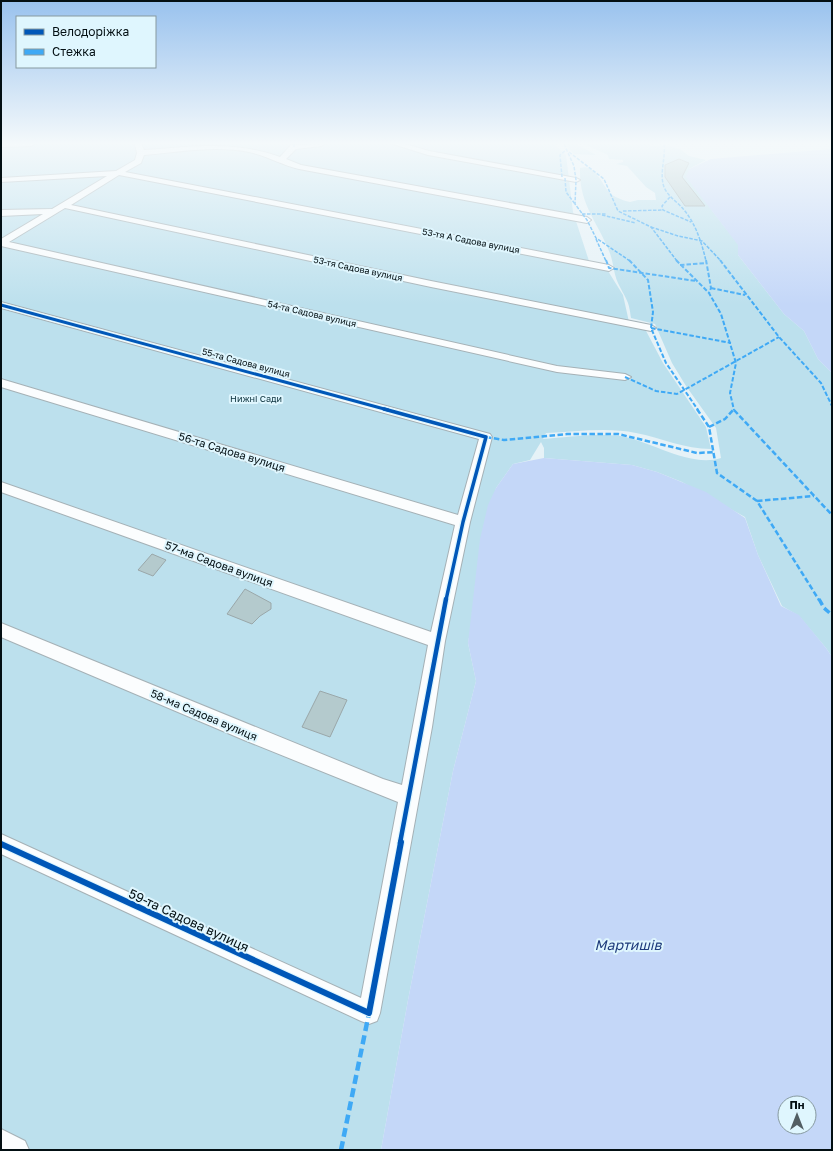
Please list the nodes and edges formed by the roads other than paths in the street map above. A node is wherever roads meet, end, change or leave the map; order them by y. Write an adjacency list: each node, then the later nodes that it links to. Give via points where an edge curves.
1 (79, 198): 4 (street)
2 (246, 198): 9 (street, 53-тя А Садова вулиця)
3 (466, 198): 7 (street)
4 (66, 206): 5 (street); 11 (street, 53-тя Садова вулиця, via 304,258)
5 (56, 211): 6 (street); 8 (street)
6 (1, 213)
7 (587, 220)
8 (1, 243): 12 (street, 54-та Садова вулиця, via 557,369)
9 (609, 268)
10 (1, 305): 15 (street, 55-та Садова вулиця, via 486,437)
11 (651, 328)
12 (625, 377)
13 (1, 383): 15 (street, 56-та Садова вулиця)
14 (1, 487): 17 (street, 57-ма Садова вулиця)
15 (463, 522): 17 (street)
16 (1, 630): 18 (street, 58-ма Садова вулиця, via 250,734)
17 (437, 642): 18 (street)
18 (409, 796): 19 (street, 59-та Садова вулиця, via 369,1013)
19 (1, 844)
20 (1, 1141): 21 (street)
21 (16, 1150)

